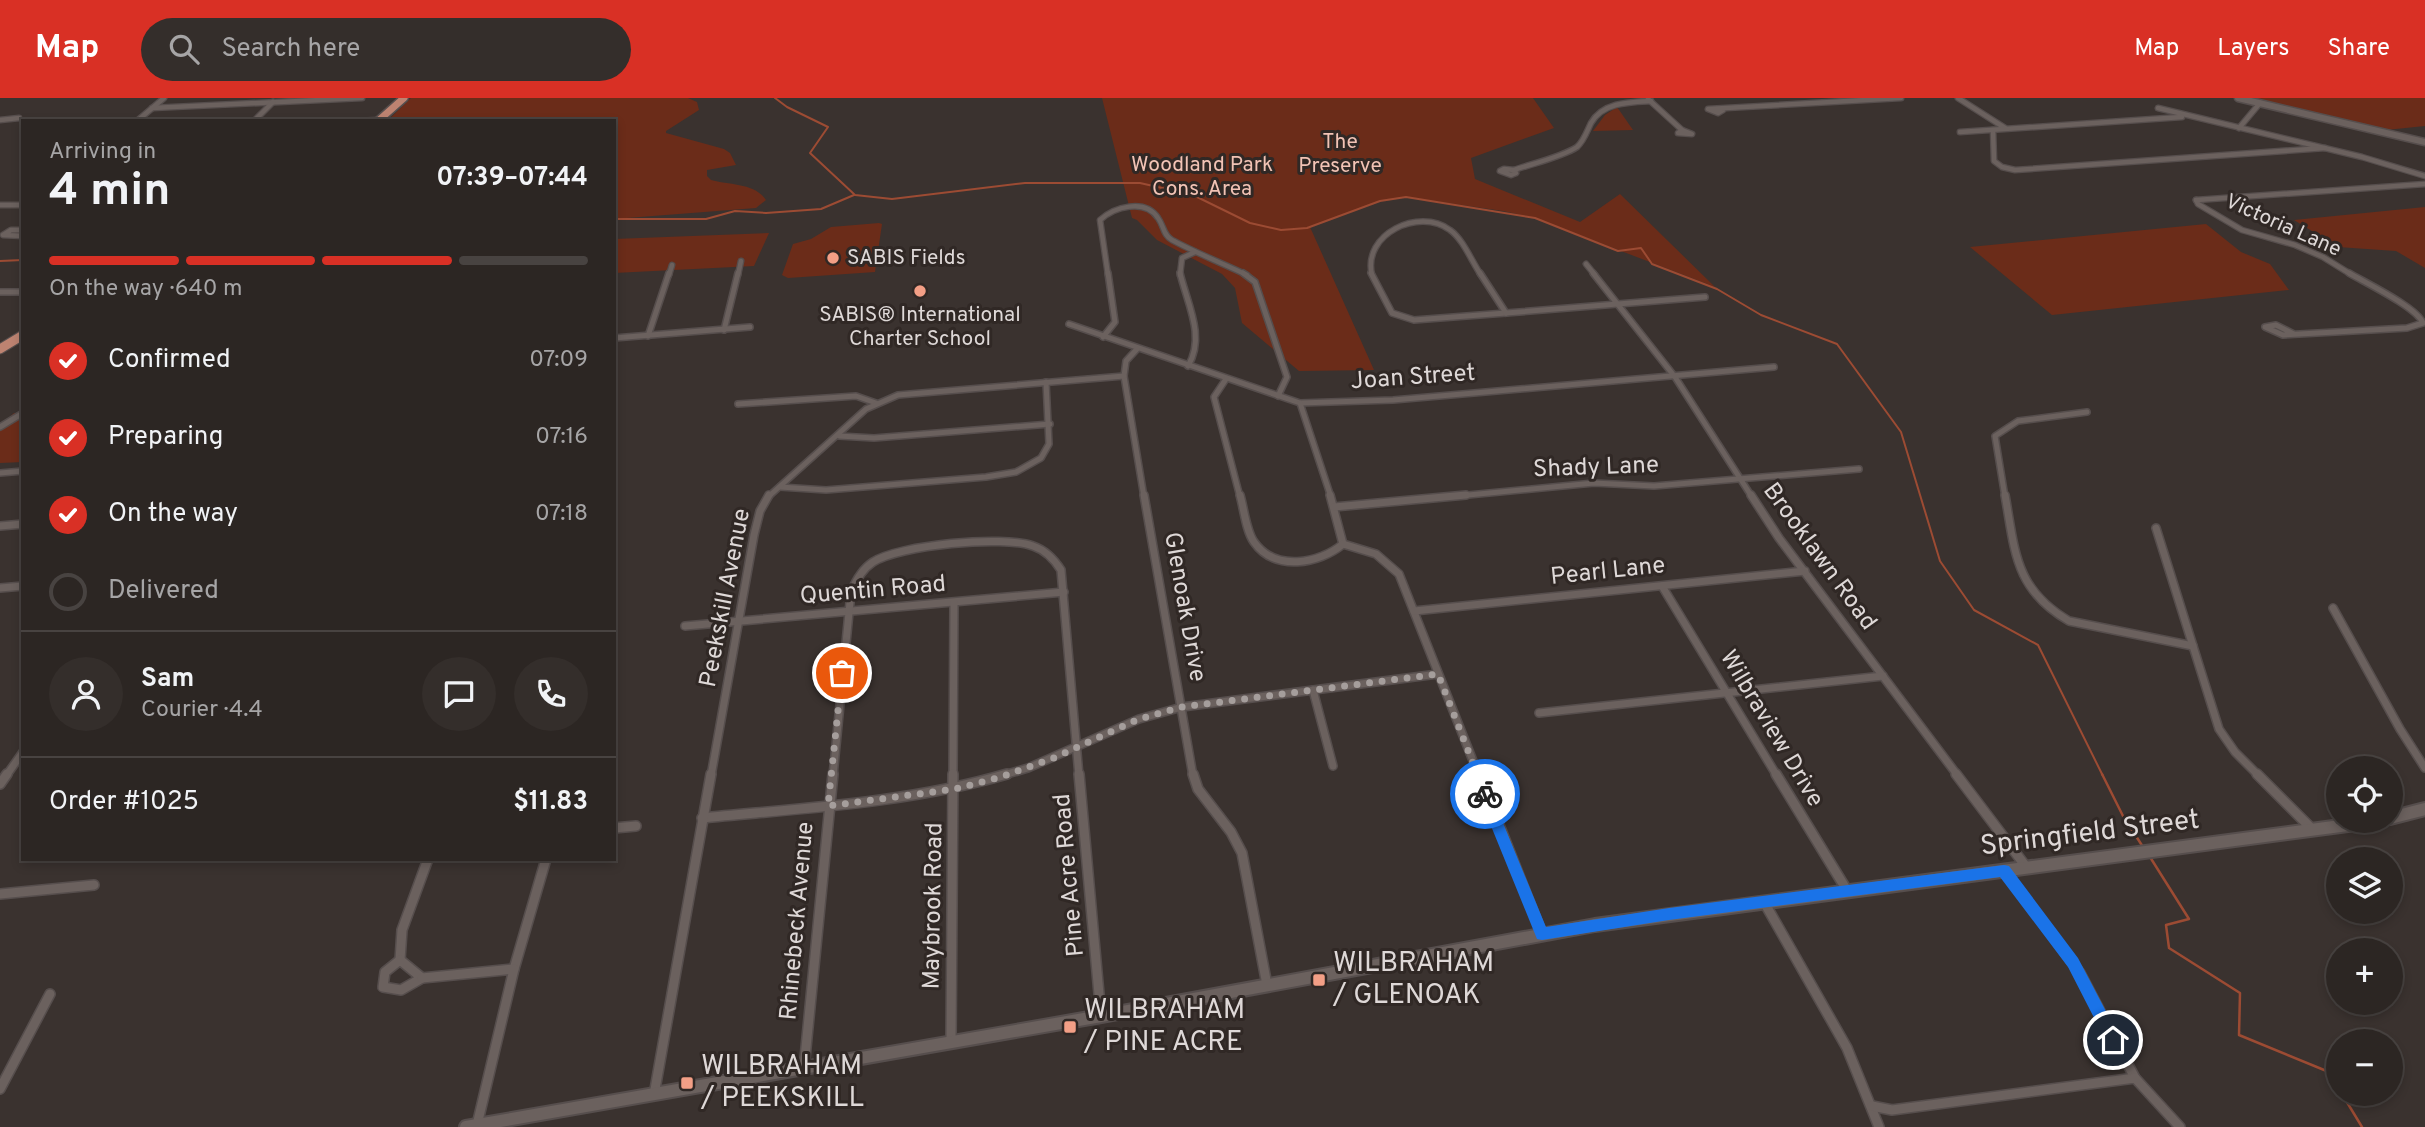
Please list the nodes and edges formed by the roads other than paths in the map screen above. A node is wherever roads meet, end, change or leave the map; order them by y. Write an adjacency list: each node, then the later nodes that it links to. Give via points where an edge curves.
1 (164, 98): 10 (street)
2 (362, 98): 8 (street)
3 (404, 98): 17 (main road)
4 (1901, 98): 12 (street)
5 (1958, 98): 20 (street)
6 (2238, 98): 9 (main road)
7 (1649, 99): 21 (street); 26 (street, via 1605,109 1578,146)
8 (275, 100): 10 (street); 16 (street)
9 (2260, 103): 19 (street); 24 (main road)
10 (152, 108): 15 (street)
11 (2158, 108): 13 (street)
12 (1724, 110)
13 (2192, 117): 19 (street); 20 (street)
14 (19, 118): 18 (street)
15 (139, 119)
16 (256, 119)
17 (379, 119)
18 (0, 120)
19 (2239, 128): 25 (street)
20 (2006, 129): 22 (street)
21 (1682, 130)
22 (1993, 130): 23 (street); 25 (street, via 1993,157 2009,170)
23 (1960, 131)
24 (2425, 142)
25 (2325, 148): 27 (street)
26 (1514, 170)
27 (2425, 176)
28 (2425, 184): 40 (street, Victoria Lane, via 2196,200 2242,230 2323,257)
29 (0, 205): 30 (street)
30 (21, 205)
31 (1195, 251): 47 (street, via 1163,234 1158,218 1150,211 1122,208 1105,214 1100,220 1115,322); 51 (street, via 1182,258 1179,268 1196,342 1195,359); 57 (street, via 1238,269 1255,282 1287,377)
32 (741, 261): 43 (street)
33 (1586, 264): 38 (street, Brooklawn Road)
34 (672, 265): 46 (street)
35 (0, 292): 36 (street)
36 (21, 292)
37 (1705, 297): 38 (street)
38 (1619, 305): 39 (street); 54 (street, Brooklawn Road)
39 (1506, 313): 39 (street, via 1401,318 1388,307 1370,259 1386,233 1396,227 1422,223 1447,227)
40 (2424, 319): 44 (street, Victoria Lane, via 2422,325 2412,328)
41 (1069, 324): 47 (street, Joan Street)
42 (750, 327): 43 (street)
43 (724, 330): 46 (street)
44 (2294, 334)
45 (21, 336): 49 (main road)
46 (648, 336): 48 (street)
47 (1103, 337): 50 (street, Joan Street)
48 (616, 338)
49 (3, 346)
50 (1137, 349): 51 (street, Joan Street); 53 (street, via 1126,361)
51 (1188, 366): 55 (street, Joan Street)
52 (1774, 367): 54 (street, Joan Street)
53 (1125, 376): 56 (street, Peekskill Avenue); 92 (street, Glenoak Drive)
54 (1674, 376): 59 (street, Joan Street, via 1393,400); 69 (street, Brooklawn Road)
55 (1226, 379): 57 (street, Joan Street); 75 (street, via 1214,397 1256,546 1271,556 1304,561 1327,556)
56 (1046, 382): 58 (street, Peekskill Avenue, via 912,392); 63 (street)
57 (1278, 396): 59 (street, Joan Street)
58 (876, 403): 60 (street, via 856,396); 65 (street, Peekskill Avenue)
59 (1300, 403): 71 (street)
60 (738, 404)
61 (2087, 412): 87 (street, via 2018,421 1995,436 2019,570 2065,619)
62 (21, 414): 64 (street)
63 (1050, 424): 65 (street, via 881,438); 70 (street, via 1049,444 1041,457 1009,474 826,491)
64 (0, 427)
65 (839, 436): 70 (street, Peekskill Avenue)
66 (1859, 469): 69 (street, Shady Lane)
67 (21, 471): 68 (street)
68 (0, 473)
69 (1741, 481): 71 (street, Shady Lane, via 1654,486 1594,483); 76 (street, Brooklawn Road)
70 (780, 487): 85 (street, Peekskill Avenue, via 767,498 759,514)
71 (1334, 507): 75 (street)
72 (21, 524): 73 (street)
73 (0, 526)
74 (2156, 528): 87 (street)
75 (1343, 544): 84 (street, via 1370,551 1391,565)
76 (1805, 571): 78 (street, Pearl Lane); 89 (street, Brooklawn Road)
77 (21, 586): 79 (street)
78 (1662, 586): 84 (street, Pearl Lane); 91 (street, Wilbraview Drive)
79 (0, 588)
80 (1064, 592): 81 (street, Quentin Road); 83 (street, Pine Acre Road, via 1058,565 1030,544 925,548 897,552 868,566 854,581); 94 (street, Pine Acre Road)
81 (954, 603): 83 (street, Quentin Road); 99 (street, Maybrook Road)
82 (2333, 608): 97 (street, via 2364,660 2385,709)
83 (849, 611): 85 (street, Quentin Road); 100 (street, Rhinebeck Avenue)
84 (1414, 611): 88 (street)
85 (740, 622): 86 (street, Quentin Road); 103 (street, Peekskill Avenue)
86 (685, 626)
87 (2193, 646): 107 (street, via 2225,738)
88 (1438, 674): 90 (street); 116 (street)
89 (1882, 676): 91 (street); 110 (street, Brooklawn Road)
90 (1313, 690): 92 (street); 96 (street)
91 (1727, 693): 93 (street); 113 (street, Wilbraview Drive)
92 (1182, 707): 94 (street, via 1139,719); 120 (street, Glenoak Drive, via 1198,789 1236,839 1245,861)
93 (1539, 713)
94 (1078, 747): 99 (street, via 1014,773); 122 (street, Pine Acre Road)
95 (21, 755): 98 (street)
96 (1333, 766)
97 (2425, 768)
98 (0, 784)
99 (955, 789): 100 (street); 123 (street, Maybrook Road)
100 (828, 806): 103 (street); 124 (street, Rhinebeck Avenue)
101 (2425, 809): 102 (main road)
102 (2403, 815)
103 (702, 818): 127 (street, Peekskill Avenue)
104 (636, 826): 105 (street)
105 (616, 828)
106 (2326, 828): 107 (main road, Springfield Street)
107 (2312, 830): 110 (main road, Springfield Street)
108 (427, 861): 117 (street, via 402,930)
109 (545, 861): 118 (street)
110 (2027, 868): 111 (main road, Springfield Street)
111 (2004, 870): 113 (main road, Springfield Street); 125 (street, via 2080,973)
112 (94, 885): 114 (street)
113 (1848, 891): 115 (main road, Springfield Street)
114 (0, 894)
115 (1764, 902): 116 (main road, Springfield Street); 128 (street, via 1841,1037)
116 (1542, 934): 120 (main road, Springfield Street)
117 (400, 960): 119 (street); 119 (street, via 385,972 383,987 401,990)
118 (513, 969): 119 (street); 129 (street)
119 (422, 978)
120 (1267, 985): 122 (main road, Springfield Street)
121 (50, 993): 126 (street)
122 (1101, 1016): 123 (main road, Springfield Street)
123 (951, 1042): 124 (main road, Springfield Street)
124 (804, 1068): 127 (main road, Springfield Street)
125 (2135, 1078): 128 (street, via 1892,1110); 131 (street)
126 (0, 1089)
127 (653, 1096): 129 (main road, Springfield Street)
128 (1872, 1106): 130 (street)
129 (472, 1126)
130 (1880, 1127)
131 (2180, 1127)

